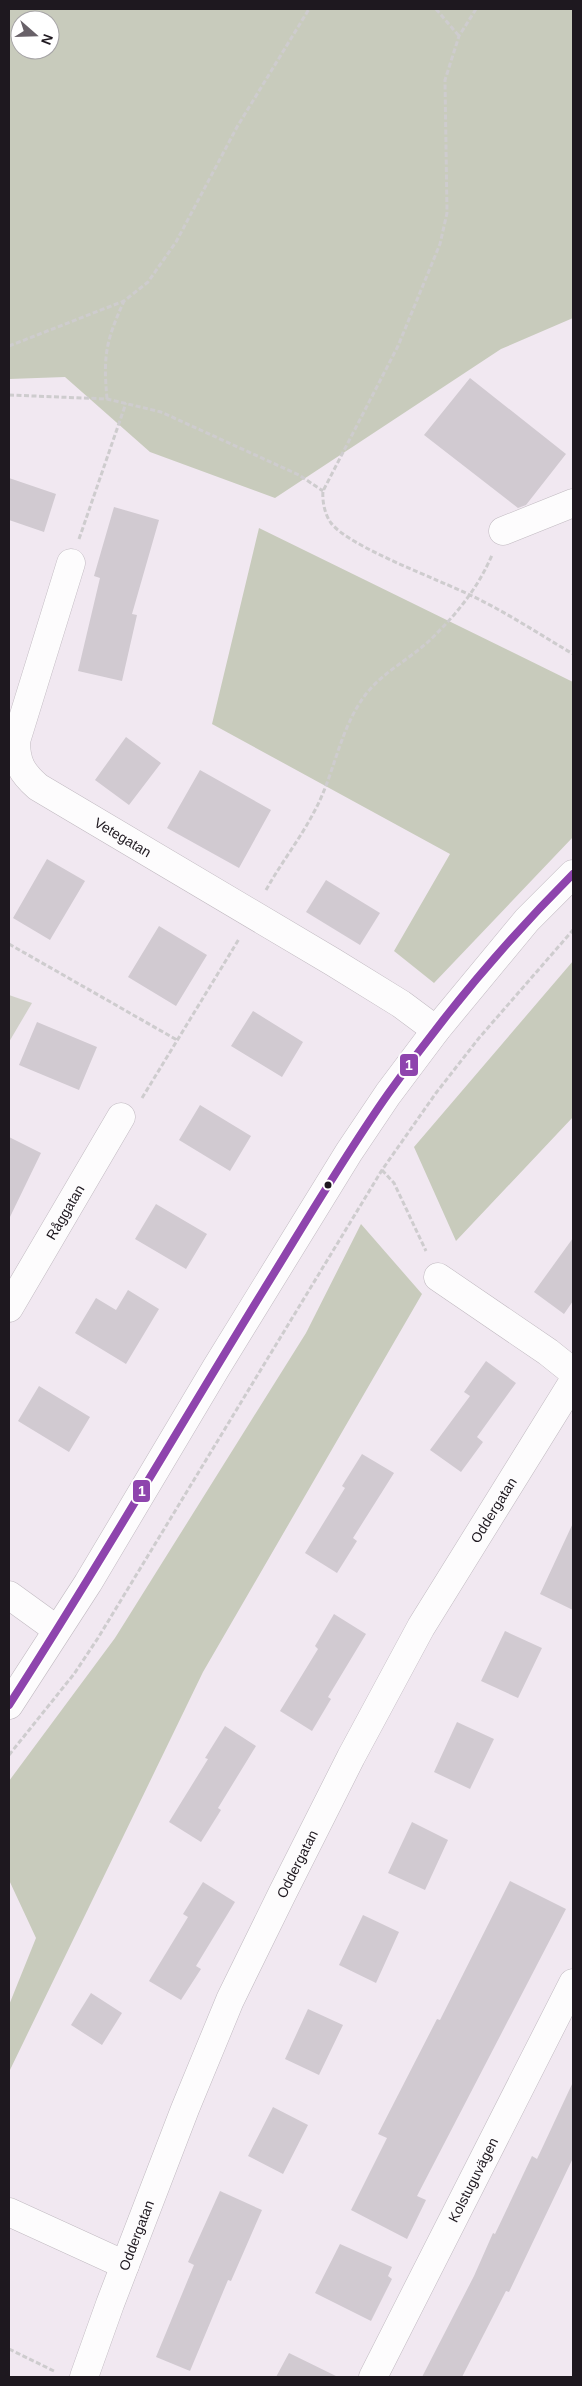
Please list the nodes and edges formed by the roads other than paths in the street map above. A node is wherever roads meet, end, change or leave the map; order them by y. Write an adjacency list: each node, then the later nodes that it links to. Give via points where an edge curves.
1 (573, 502): 2 (street)
2 (503, 531)
3 (70, 563): 5 (street, Vetegatan, via 16,741 16,760 25,776 38,787 400,1004)
4 (573, 874): 5 (street, via 527,920)
5 (436, 1030): 12 (street, via 349,1152 88,1582)
6 (121, 1117): 8 (street, Råggatan)
7 (438, 1277): 9 (street)
8 (9, 1308)
9 (573, 1372)
10 (573, 1382): 16 (street, Oddergatan, via 421,1627 350,1756 230,2000)
11 (9, 1595): 12 (street)
12 (56, 1628): 13 (street)
13 (9, 1705)
14 (573, 1983): 18 (street, Kolstuguvägen)
15 (9, 2212): 16 (street)
16 (125, 2264): 17 (street, Oddergatan)
17 (71, 2375)
18 (373, 2377)

